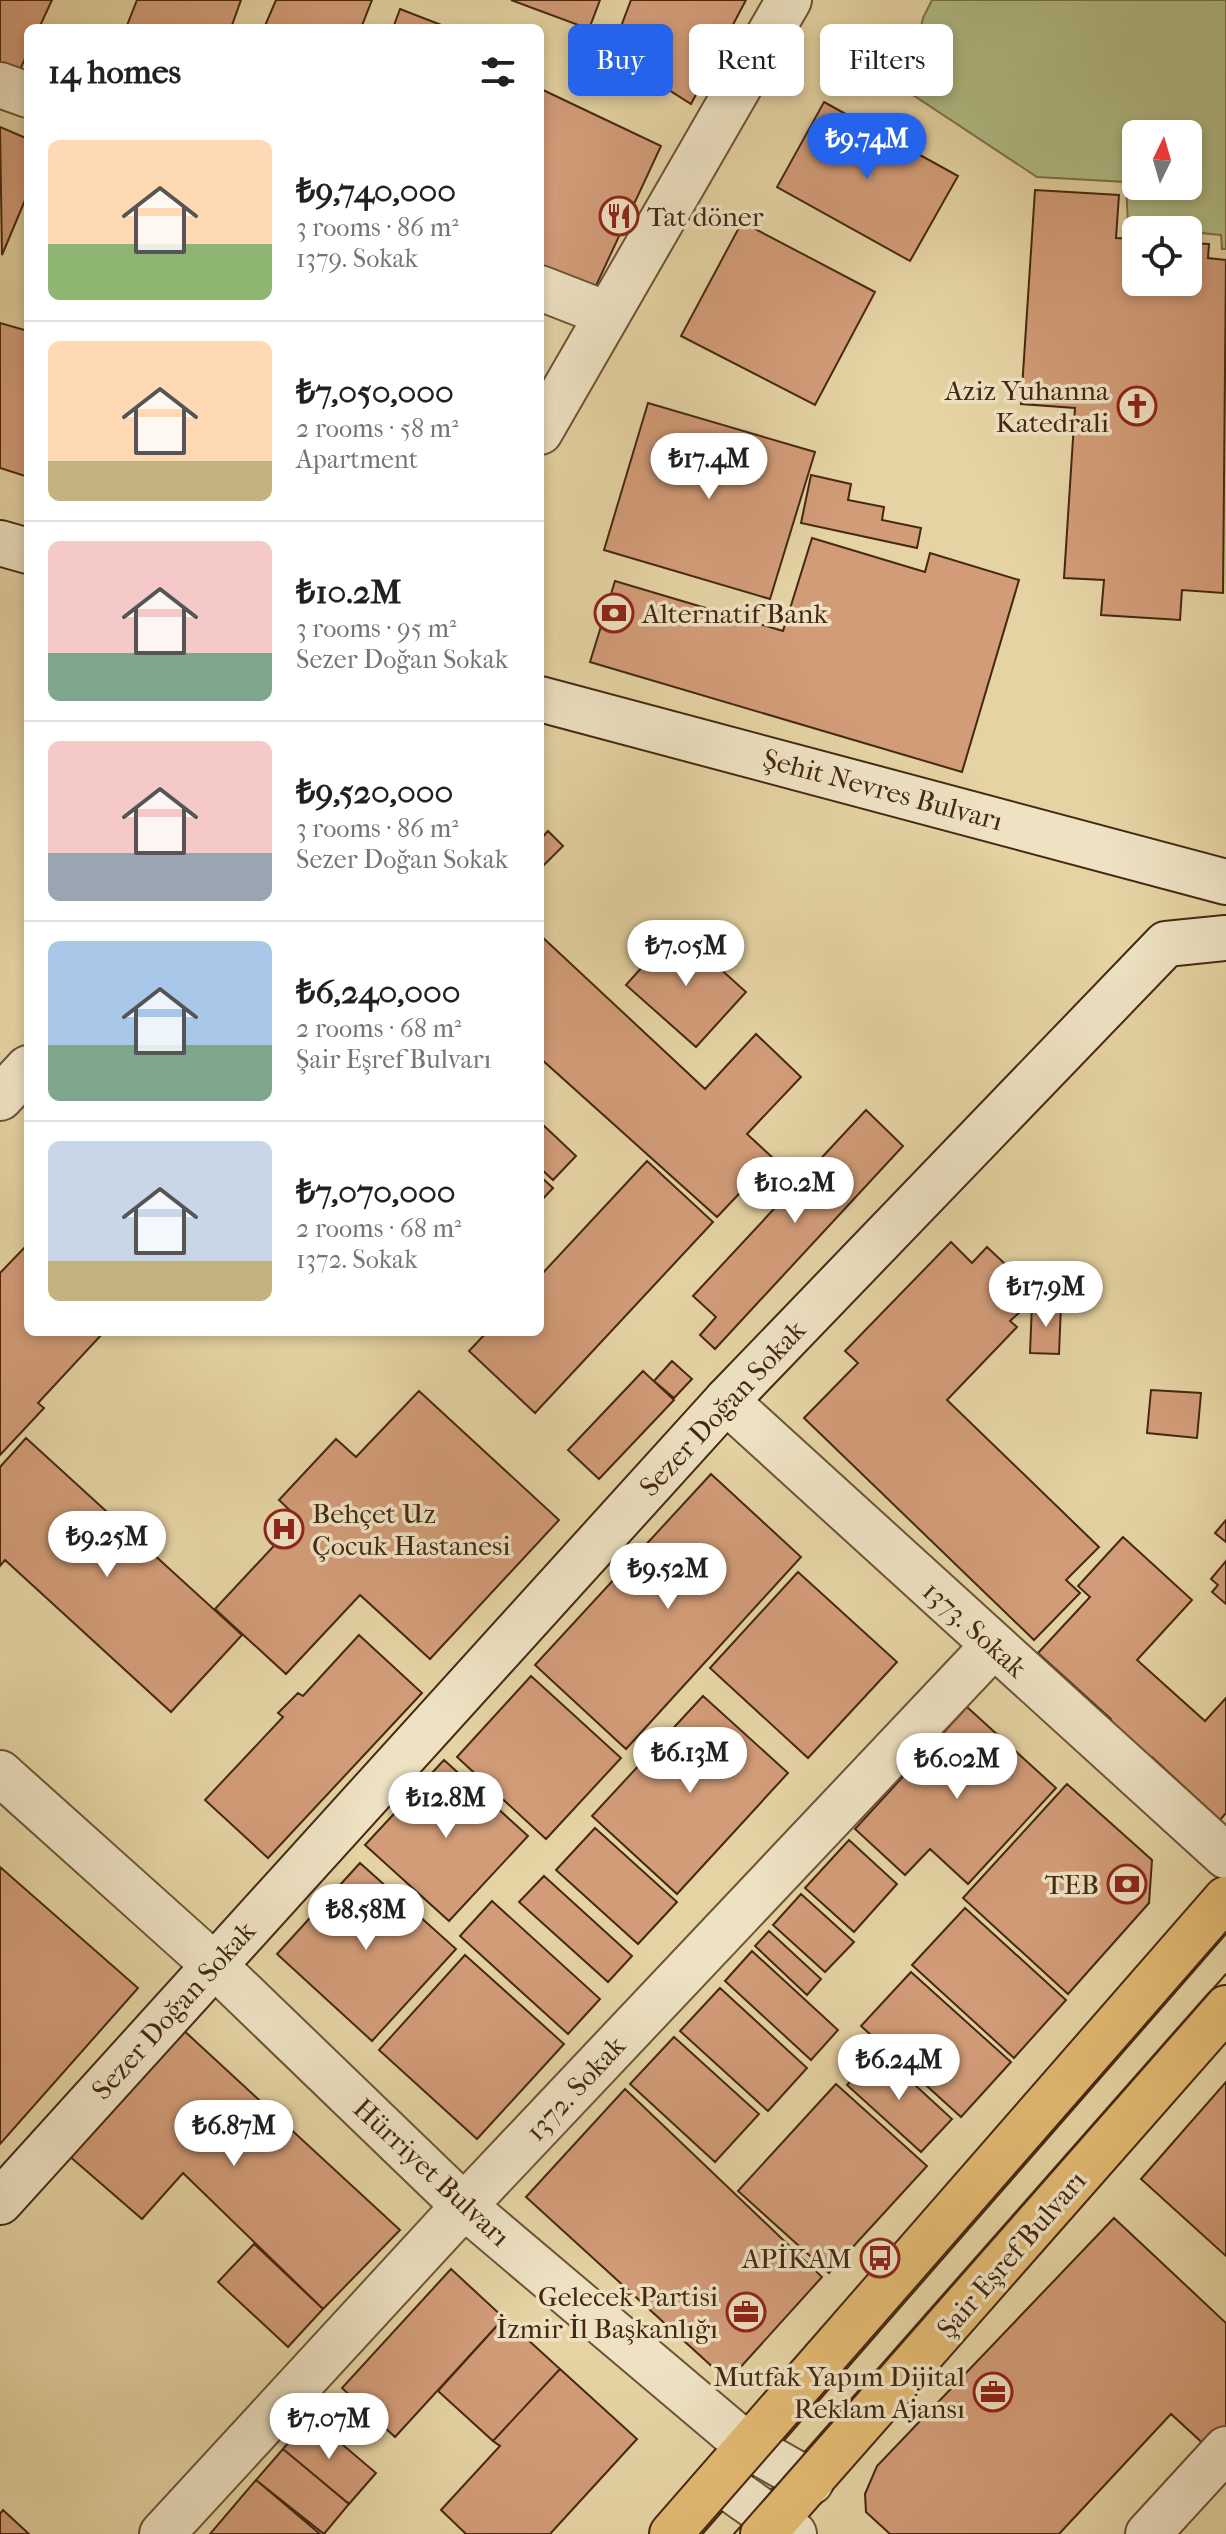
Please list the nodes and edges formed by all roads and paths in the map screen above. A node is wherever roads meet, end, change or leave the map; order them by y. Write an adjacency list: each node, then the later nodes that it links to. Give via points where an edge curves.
1 (789, 0): 5 (street)
2 (0, 85): 3 (street)
3 (24, 94)
4 (544, 290): 5 (street)
5 (607, 314): 6 (street)
6 (544, 425)
7 (0, 543): 8 (street)
8 (24, 550)
9 (544, 700): 10 (street, Şehit Nevres Bulvarı)
10 (1226, 882)
11 (1226, 938): 14 (street, Sezer Doğan Sokak, via 1166,944)
12 (24, 1072): 13 (street)
13 (0, 1098)
14 (726, 1401): 15 (street, 1373. Sokak); 19 (street, Sezer Doğan Sokak)
15 (993, 1646): 17 (street, 1373. Sokak); 22 (street, 1372. Sokak)
16 (0, 1773): 19 (street, Hürriyet Bulvarı)
17 (1226, 1856)
18 (1226, 1899): 23 (main road)
19 (214, 1965): 21 (street, Sezer Doğan Sokak); 22 (street, Hürriyet Bulvarı)
20 (1226, 2008): 26 (main road, Şair Eşref Bulvarı)
21 (0, 2202)
22 (464, 2206): 23 (street, Hürriyet Bulvarı); 28 (street, 1372. Sokak)
23 (749, 2447): 25 (main road); 26 (street, Hürriyet Bulvarı)
24 (1226, 2449): 30 (street)
25 (719, 2481): 27 (street); 29 (main road)
26 (811, 2482): 27 (main road, Şair Eşref Bulvarı)
27 (777, 2529)
28 (162, 2534)
29 (672, 2534)
30 (1148, 2534)

